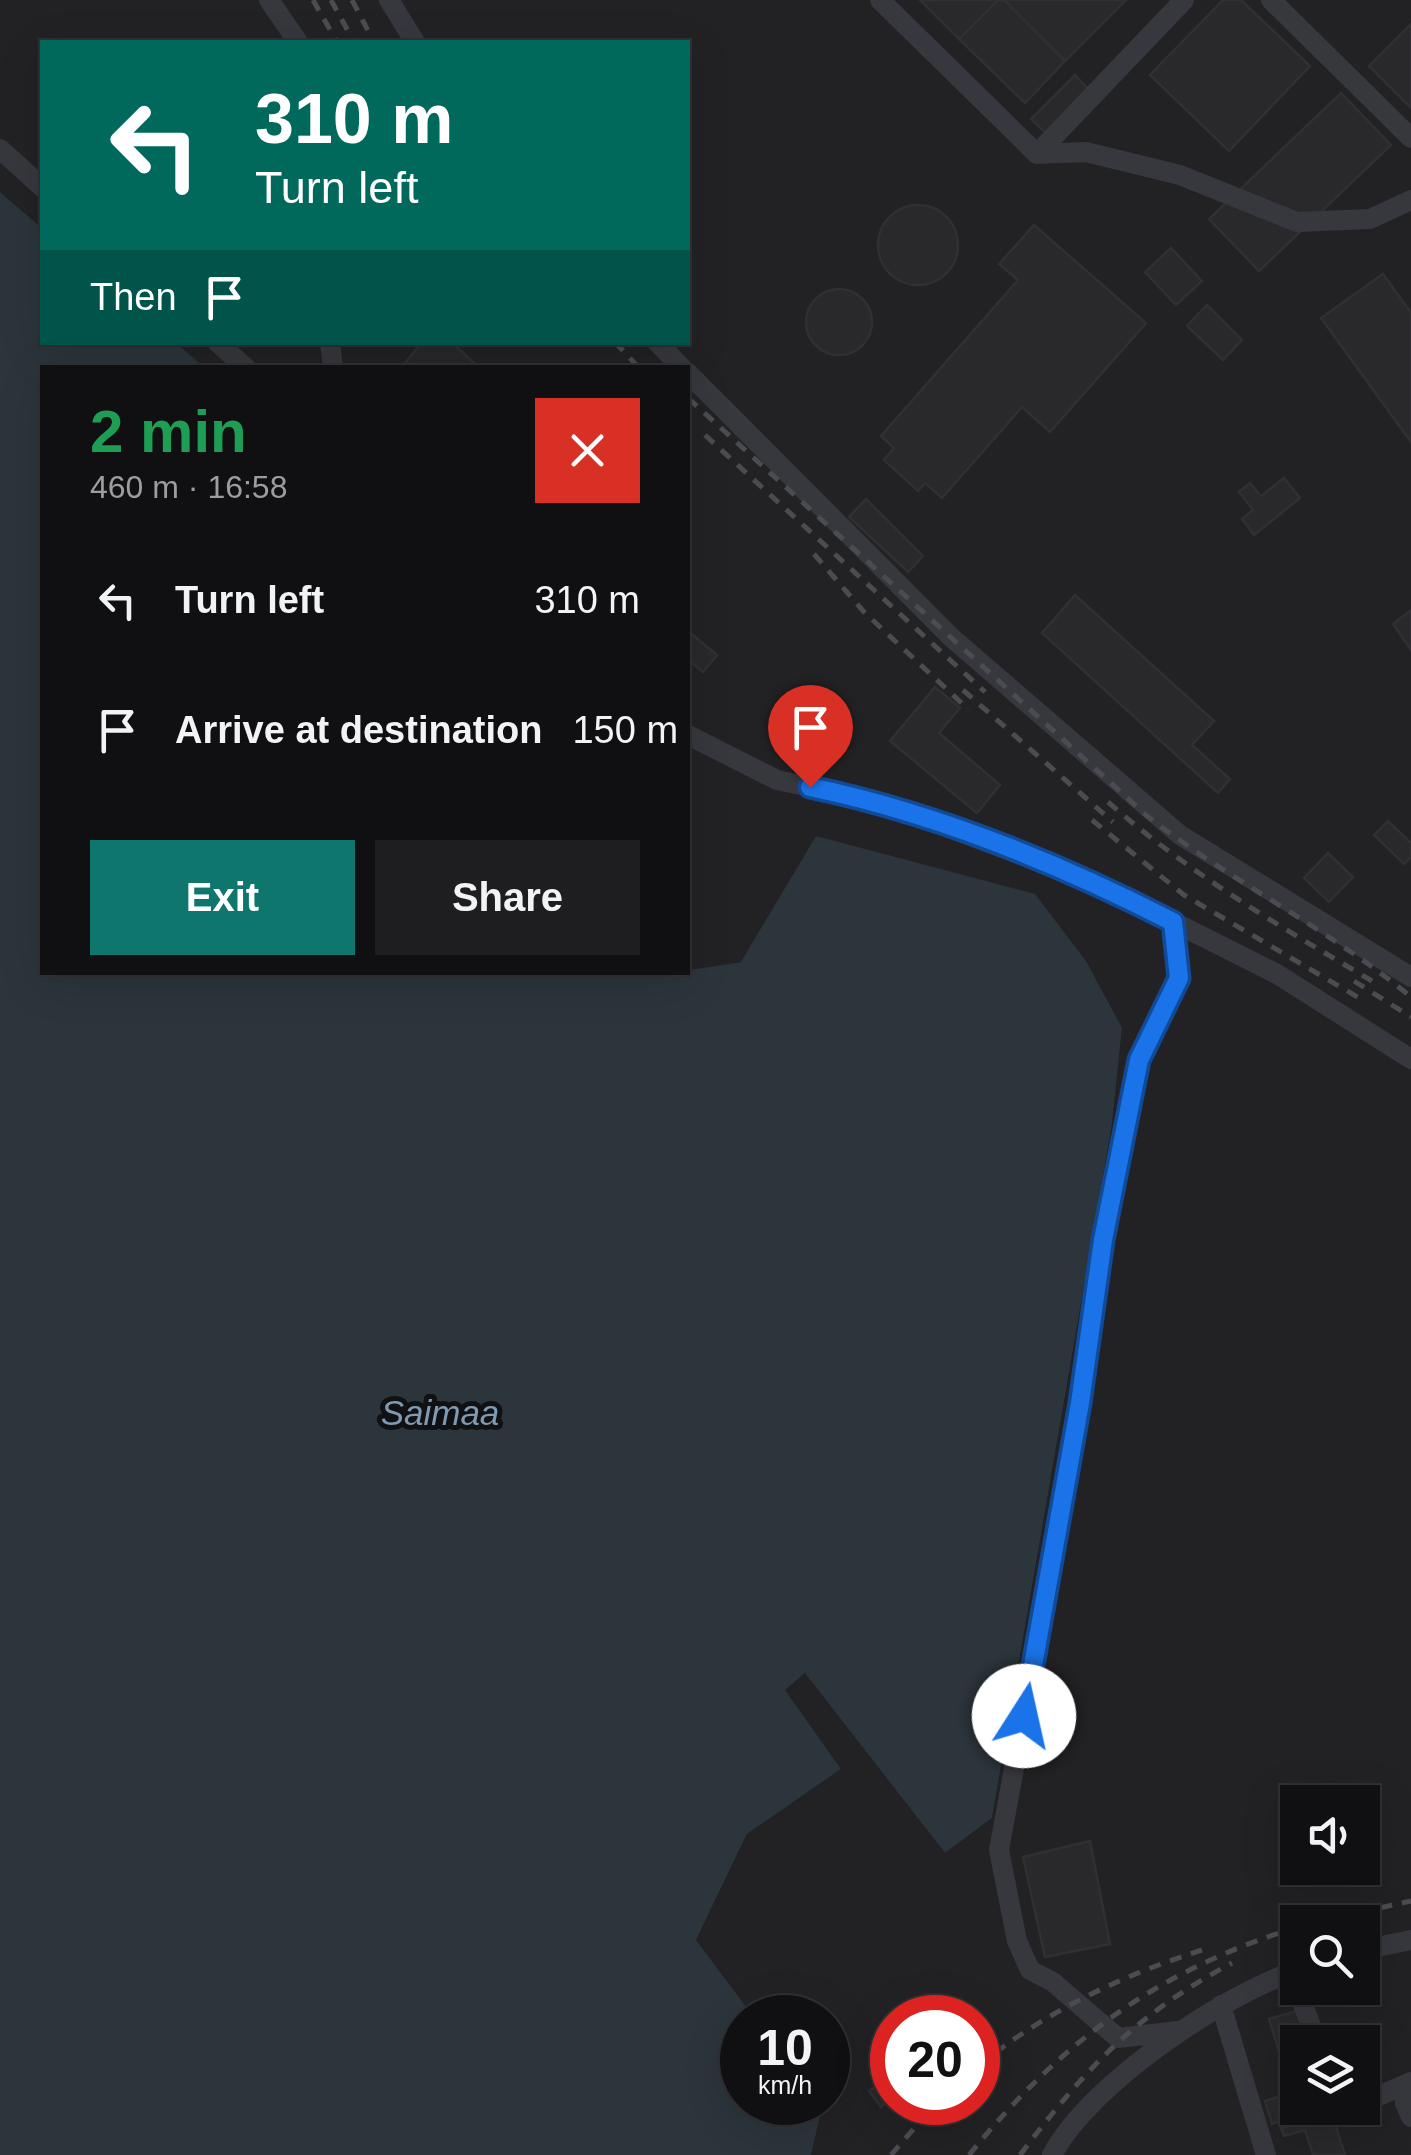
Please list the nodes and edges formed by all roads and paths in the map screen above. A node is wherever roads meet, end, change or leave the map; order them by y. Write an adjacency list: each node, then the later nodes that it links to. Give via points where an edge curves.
1 (269, 0): 6 (lane)
2 (390, 0): 7 (lane)
3 (880, 0): 10 (lane)
4 (1184, 0): 10 (lane)
5 (1272, 0): 8 (lane)
6 (297, 40)
7 (413, 40)
8 (1411, 138)
9 (0, 150): 11 (lane)
10 (1038, 154): 12 (lane, via 1086,152 1180,175 1297,222 1370,219)
11 (40, 185)
12 (1411, 200)
13 (220, 345): 15 (lane)
14 (660, 345): 16 (lane)
15 (243, 365)
16 (679, 365)
17 (690, 375): 20 (lane, via 952,638 1180,834)
18 (690, 736): 19 (lane, via 777,780 878,801 1100,885)
19 (1173, 922): 21 (lane, via 1276,974); 26 (lane, via 1179,978 1135,1078 999,1850 1017,1941 1030,1970 1118,2038)
20 (1411, 977)
21 (1411, 1059)
22 (1411, 1940): 23 (lane)
23 (1380, 1946)
24 (1280, 1978): 25 (lane)
25 (1222, 2005): 26 (lane); 32 (lane)
26 (1178, 2031): 31 (lane, via 1112,2086)
27 (1411, 2082): 29 (lane)
28 (1411, 2090): 30 (lane, via 1405,2103)
29 (1380, 2095)
30 (1411, 2117)
31 (1052, 2155)
32 (1266, 2155)

